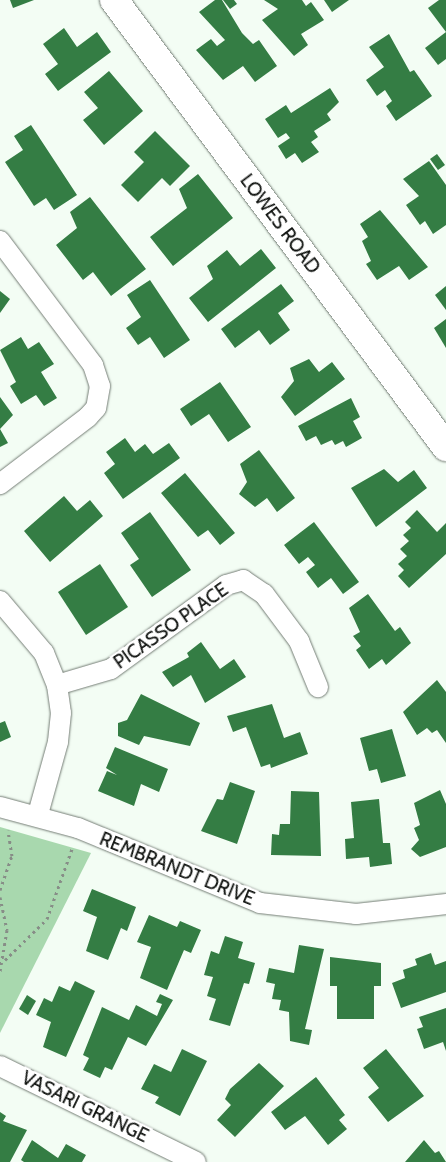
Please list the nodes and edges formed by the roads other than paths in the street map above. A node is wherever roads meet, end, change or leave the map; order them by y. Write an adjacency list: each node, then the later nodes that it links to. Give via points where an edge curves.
1 (114, 0): 3 (main road, LOWES ROAD)
2 (0, 241): 4 (street, via 92,365 100,386 96,408 88,417)
3 (446, 447)
4 (0, 484)
5 (0, 601): 6 (street, via 44,653)
6 (57, 685): 7 (street, PICASSO PLACE, via 111,669 226,585 243,580 264,594 299,641); 9 (street, via 61,713 58,742)
7 (318, 687)
8 (0, 807): 9 (street, REMBRANDT DRIVE)
9 (38, 814): 10 (street, REMBRANDT DRIVE, via 260,903 356,914)
10 (446, 904)
11 (0, 1066): 12 (street, VASARI GRANGE)
12 (196, 1162)

